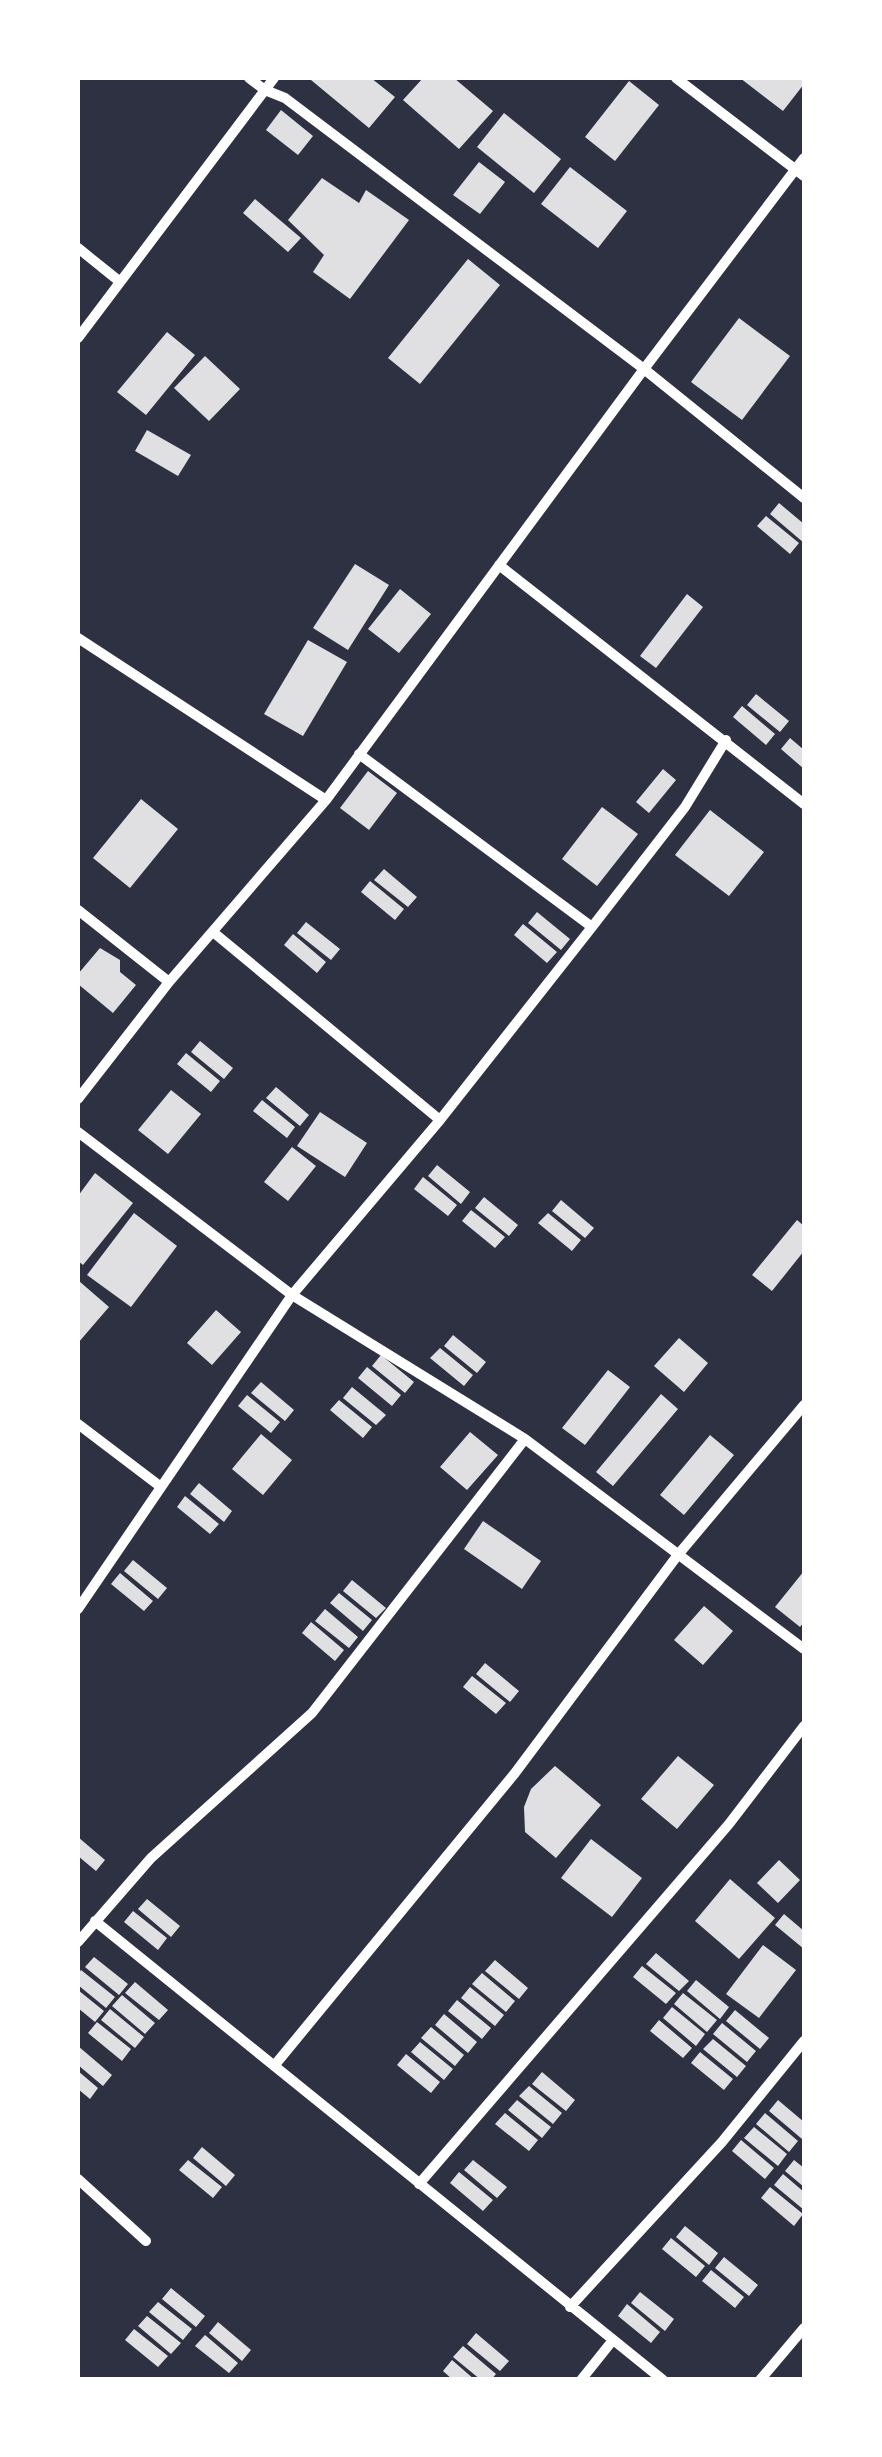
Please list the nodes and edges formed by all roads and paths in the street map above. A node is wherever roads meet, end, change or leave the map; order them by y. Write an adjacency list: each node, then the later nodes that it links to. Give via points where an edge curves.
1 (250, 78): 4 (street)
2 (274, 78): 4 (street)
3 (676, 78): 6 (street)
4 (265, 90): 8 (street); 10 (street, via 285,98)
5 (804, 158): 6 (street)
6 (800, 173): 10 (street)
7 (78, 248): 8 (street)
8 (119, 281): 9 (street)
9 (78, 338)
10 (644, 369): 11 (street); 12 (street)
11 (804, 498)
12 (498, 566): 14 (street); 15 (street)
13 (78, 638): 16 (street)
14 (726, 740): 17 (street); 19 (street, via 685,807)
15 (359, 754): 16 (street); 19 (street)
16 (326, 800): 20 (street)
17 (804, 804)
18 (78, 910): 21 (street)
19 (592, 927): 23 (street)
20 (213, 932): 21 (street); 23 (street)
21 (170, 982): 22 (street)
22 (78, 1099)
23 (440, 1120): 25 (street)
24 (78, 1132): 25 (street)
25 (292, 1294): 28 (street); 29 (street)
26 (804, 1405): 30 (street)
27 (78, 1424): 29 (street)
28 (525, 1439): 30 (street); 34 (street, via 312,1713 151,1858)
29 (161, 1487): 31 (street)
30 (677, 1556): 32 (street); 37 (street, via 516,1772)
31 (78, 1610)
32 (804, 1649)
33 (804, 1726): 39 (street, via 729,1824)
34 (95, 1921): 35 (street); 37 (street)
35 (78, 1942)
36 (804, 2041): 41 (street, via 722,2142)
37 (274, 2066): 39 (street)
38 (78, 2179): 40 (street)
39 (418, 2184): 41 (street)
40 (146, 2241)
41 (570, 2307): 43 (street)
42 (804, 2328): 46 (street)
43 (613, 2340): 44 (street); 45 (street)
44 (580, 2380)
45 (663, 2380)
46 (760, 2380)

